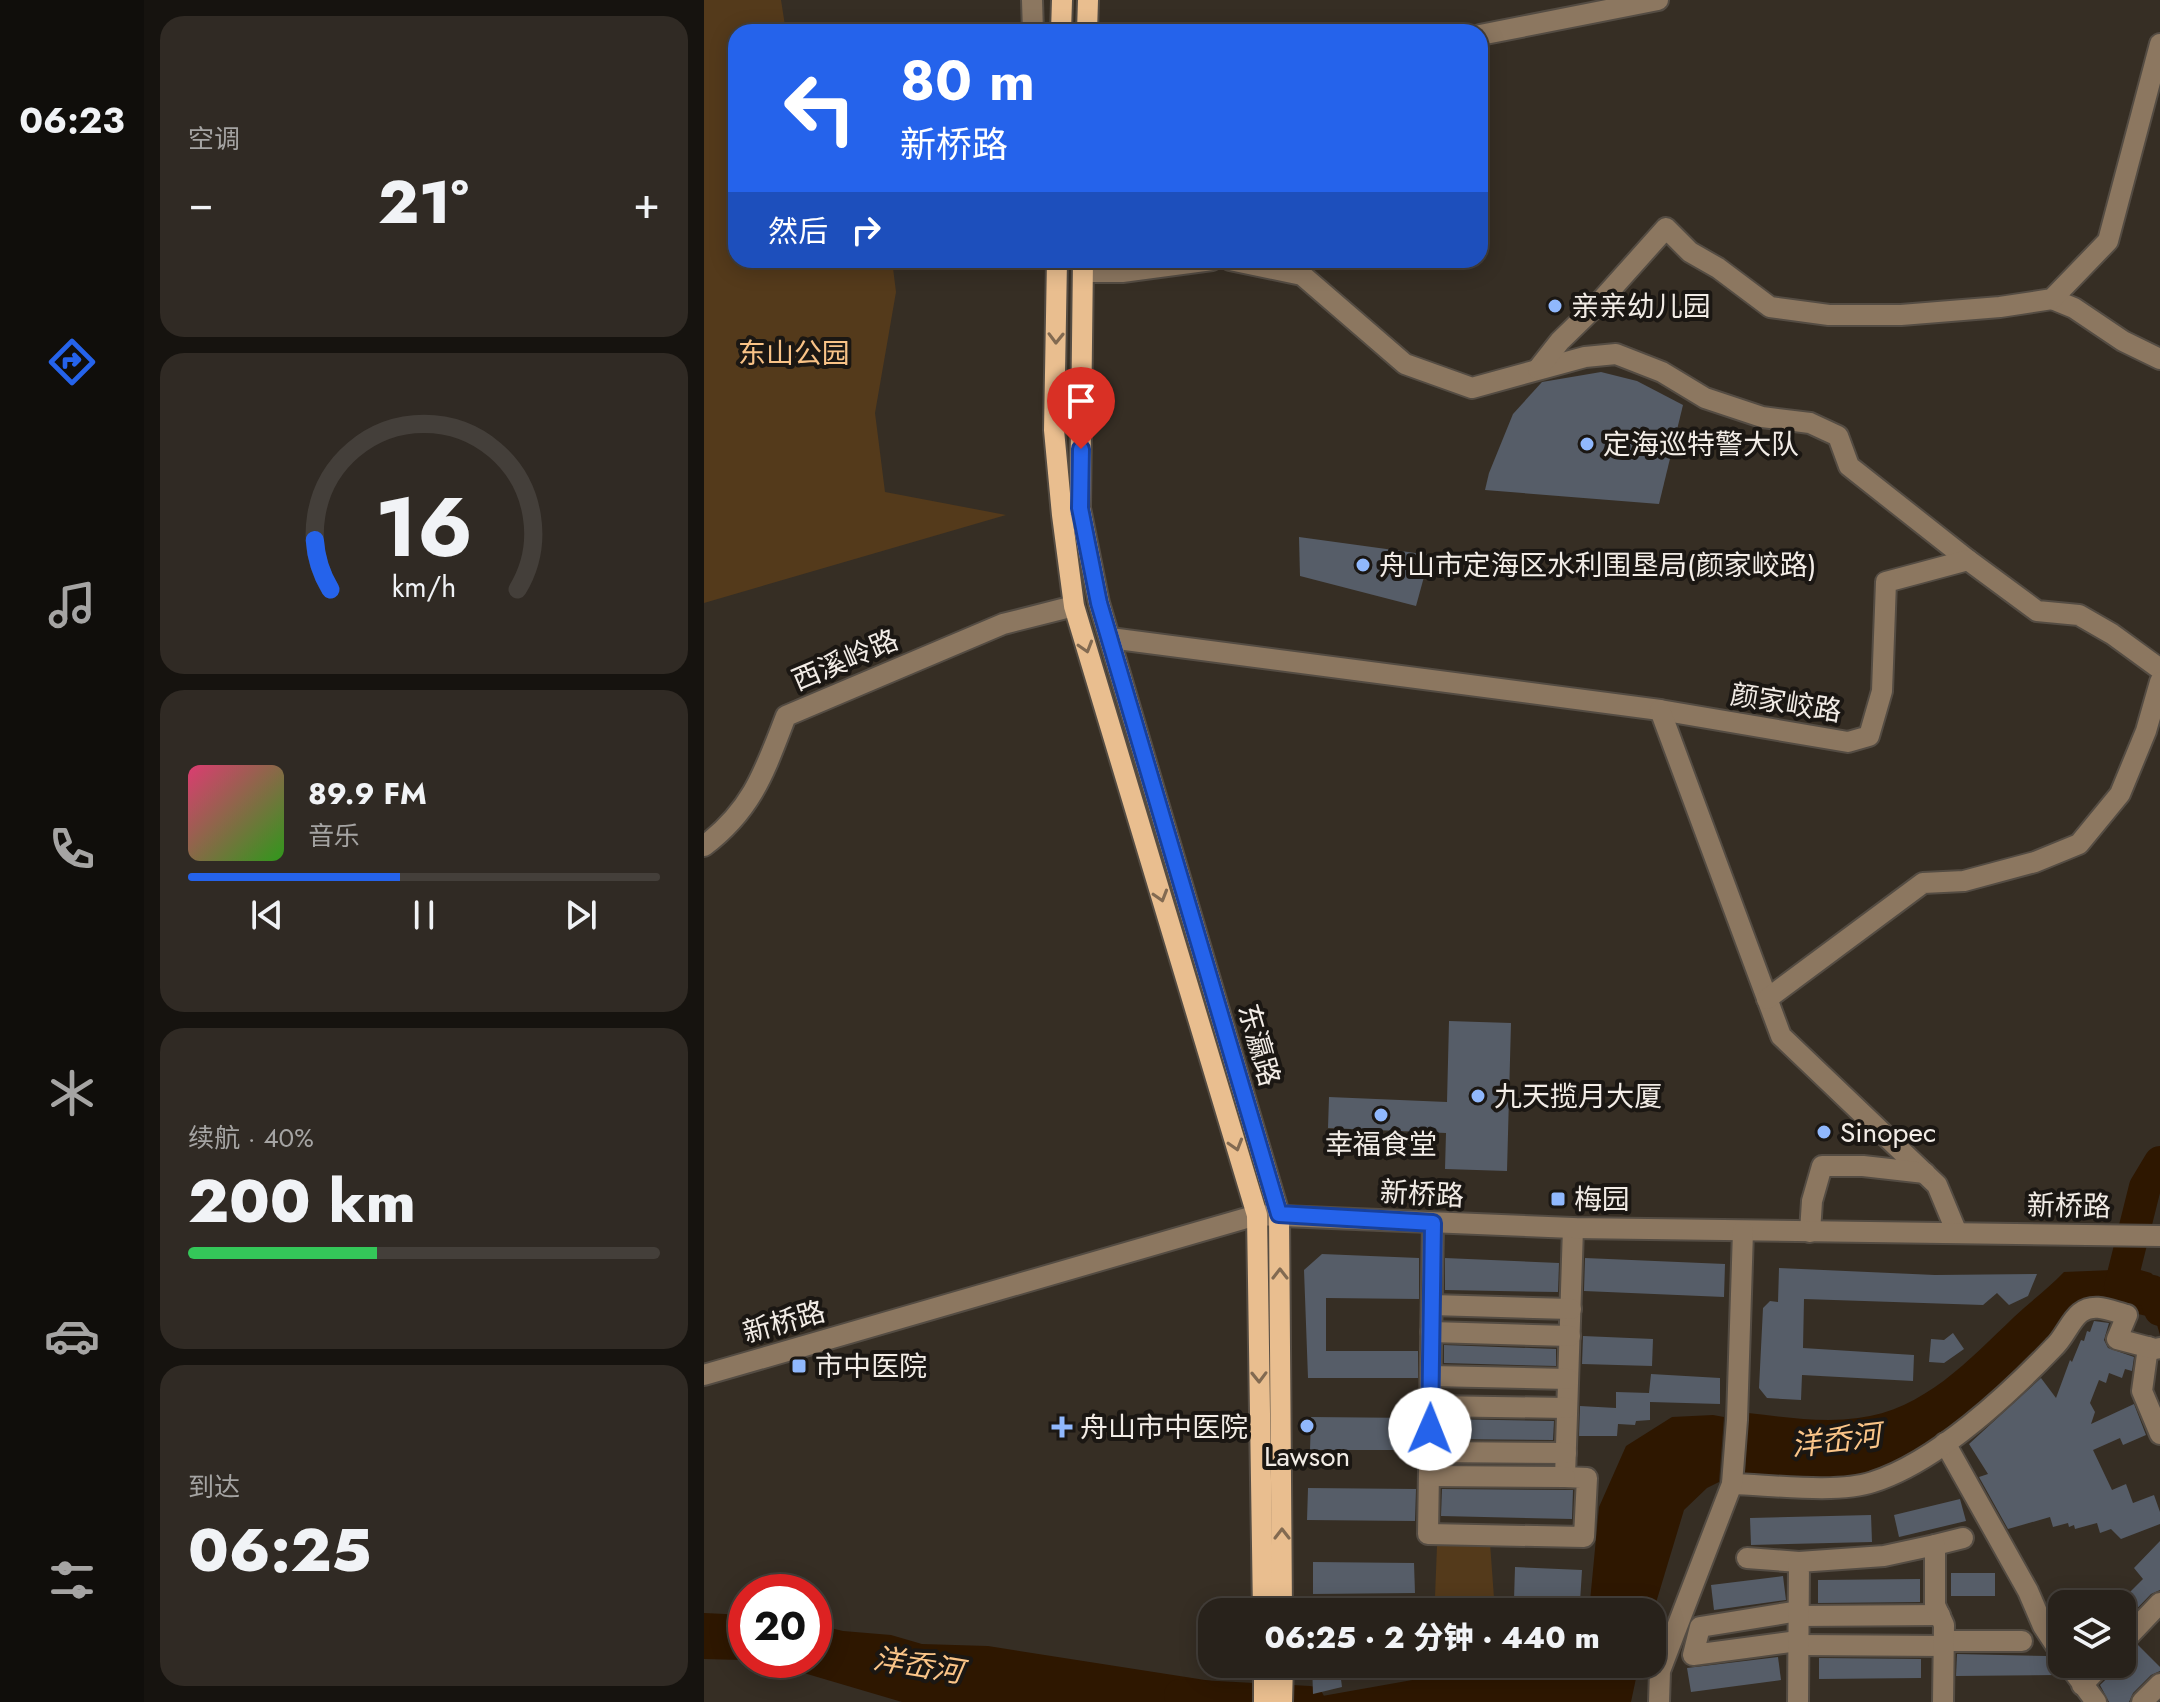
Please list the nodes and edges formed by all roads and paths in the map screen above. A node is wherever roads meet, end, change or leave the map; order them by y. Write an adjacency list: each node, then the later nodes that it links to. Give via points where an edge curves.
1 (1032, 0): 5 (street)
2 (1062, 0): 6 (main road)
3 (1088, 0): 7 (main road)
4 (1658, 0): 8 (street)
5 (1033, 24)
6 (1061, 24)
7 (1087, 24)
8 (1488, 33)
9 (2160, 44): 15 (street, via 2108,241)
10 (1057, 268): 18 (main road, one-way to 18, via 1054,430)
11 (1083, 268): 18 (main road)
12 (1096, 268): 13 (street)
13 (1152, 268)
14 (1268, 268): 17 (street, via 1302,275 1393,355 1418,369 1472,388)
15 (2052, 299): 16 (street); 17 (street, via 1901,315 1829,315 1770,307 1690,252 1666,228)
16 (2160, 359)
17 (1538, 369): 19 (street, via 1616,354 1662,372 1705,398 1762,417 1810,423 1838,436 1849,466)
18 (1071, 512): 20 (main road, 东瀛路); 21 (main road, 东瀛路)
19 (1968, 560): 22 (street, via 2037,611 2079,615); 24 (street, 颜家峧路, via 1886,582 1882,691 1869,736 1848,742)
20 (1074, 606): 25 (street, 西溪岭路, via 1003,624 786,716 761,782 725,830); 29 (main road, 东瀛路, one-way to 29)
21 (1110, 638): 24 (street, 颜家峧路); 28 (main road, 东瀛路)
22 (2160, 669)
23 (2160, 682): 26 (street, via 2120,794 2079,844 1964,881 1923,883)
24 (1660, 710): 26 (street)
25 (704, 846)
26 (1767, 999): 27 (street, via 1781,1036)
27 (1925, 1173): 33 (street, via 1822,1166); 34 (street, via 1937,1185)
28 (1279, 1214): 29 (street, 新桥路); 30 (street, 新桥路); 58 (main road, 东瀛路, one-way to 28)
29 (1257, 1215): 41 (street, 新桥路); 57 (main road, 东瀛路, one-way to 57)
30 (1433, 1223): 31 (street, 新桥路); 36 (street)
31 (1573, 1228): 32 (street, 新桥路); 37 (street)
32 (1743, 1231): 33 (street, 新桥路); 52 (street)
33 (1810, 1232): 34 (street, 新桥路)
34 (1957, 1233): 35 (street, 新桥路)
35 (2160, 1236)
36 (1432, 1305): 37 (street); 38 (street)
37 (1571, 1309): 39 (street)
38 (1431, 1332): 39 (street); 42 (street)
39 (1570, 1336): 43 (street)
40 (2154, 1348): 46 (street, via 2142,1391); 47 (street, via 2117,1339 2127,1315 2095,1306 2079,1313 2063,1339)
41 (704, 1375)
42 (1431, 1376): 43 (street); 44 (street)
43 (1568, 1379): 45 (street)
44 (1430, 1406): 45 (street); 48 (street)
45 (1567, 1408): 49 (street)
46 (2160, 1434)
47 (1945, 1443): 52 (street, via 1912,1466 1871,1483 1817,1488); 63 (street)
48 (1429, 1452): 49 (street); 50 (street)
49 (1566, 1453): 51 (street)
50 (1429, 1476): 51 (street); 51 (street, via 1428,1534 1584,1537 1587,1478)
51 (1565, 1477)
52 (1732, 1484): 75 (street, via 1660,1671)
53 (1963, 1538): 54 (street)
54 (1935, 1545): 56 (street, via 1884,1556); 61 (street, via 1935,1605)
55 (1747, 1558): 56 (street)
56 (1799, 1562): 60 (street)
57 (1263, 1598)
58 (1282, 1598)
59 (2160, 1603): 62 (street)
60 (1799, 1614): 61 (street); 65 (street); 65 (street, via 1700,1627 1693,1655)
61 (1940, 1615): 66 (street)
62 (2136, 1628)
63 (2048, 1634)
64 (2022, 1641): 66 (street)
65 (1798, 1643): 66 (street); 76 (street)
66 (1944, 1643): 77 (street)
67 (1271, 1678): 73 (main road)
68 (1275, 1678): 74 (main road)
69 (2077, 1678): 72 (street)
70 (2089, 1678): 72 (street)
71 (2160, 1684): 79 (street)
72 (2082, 1685): 78 (street)
73 (1264, 1702)
74 (1282, 1702)
75 (1659, 1702)
76 (1798, 1702)
77 (1943, 1702)
78 (2096, 1702)
79 (2142, 1702)

